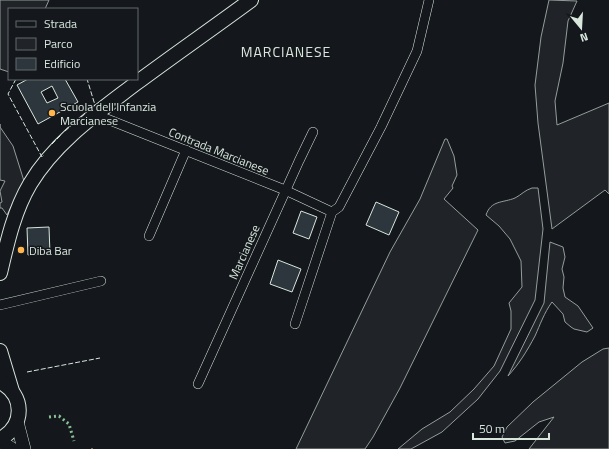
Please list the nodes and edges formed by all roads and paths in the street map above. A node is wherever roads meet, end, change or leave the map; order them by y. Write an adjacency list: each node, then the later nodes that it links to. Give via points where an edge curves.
1 (251, 0): 3 (main road)
2 (429, 0): 7 (street, via 417,51 339,207)
3 (98, 112): 5 (street, Contrada Marcianese, via 102,117); 9 (main road, via 67,138 30,184 10,231)
4 (313, 132): 6 (street, Marcianese)
5 (186, 150): 6 (street, Contrada Marcianese); 8 (street)
6 (285, 190): 7 (street, Contrada Marcianese); 15 (street, Marcianese)
7 (332, 212): 12 (street)
8 (149, 236)
9 (0, 273)
10 (101, 281): 11 (street)
11 (0, 305)
12 (295, 324)
13 (0, 351): 16 (main road)
14 (0, 382): 16 (main road)
15 (198, 384)
16 (12, 391): 17 (main road, via 18,404)
17 (17, 422): 18 (main road); 20 (street)
18 (0, 440): 19 (street)
19 (12, 449)
20 (24, 449)

